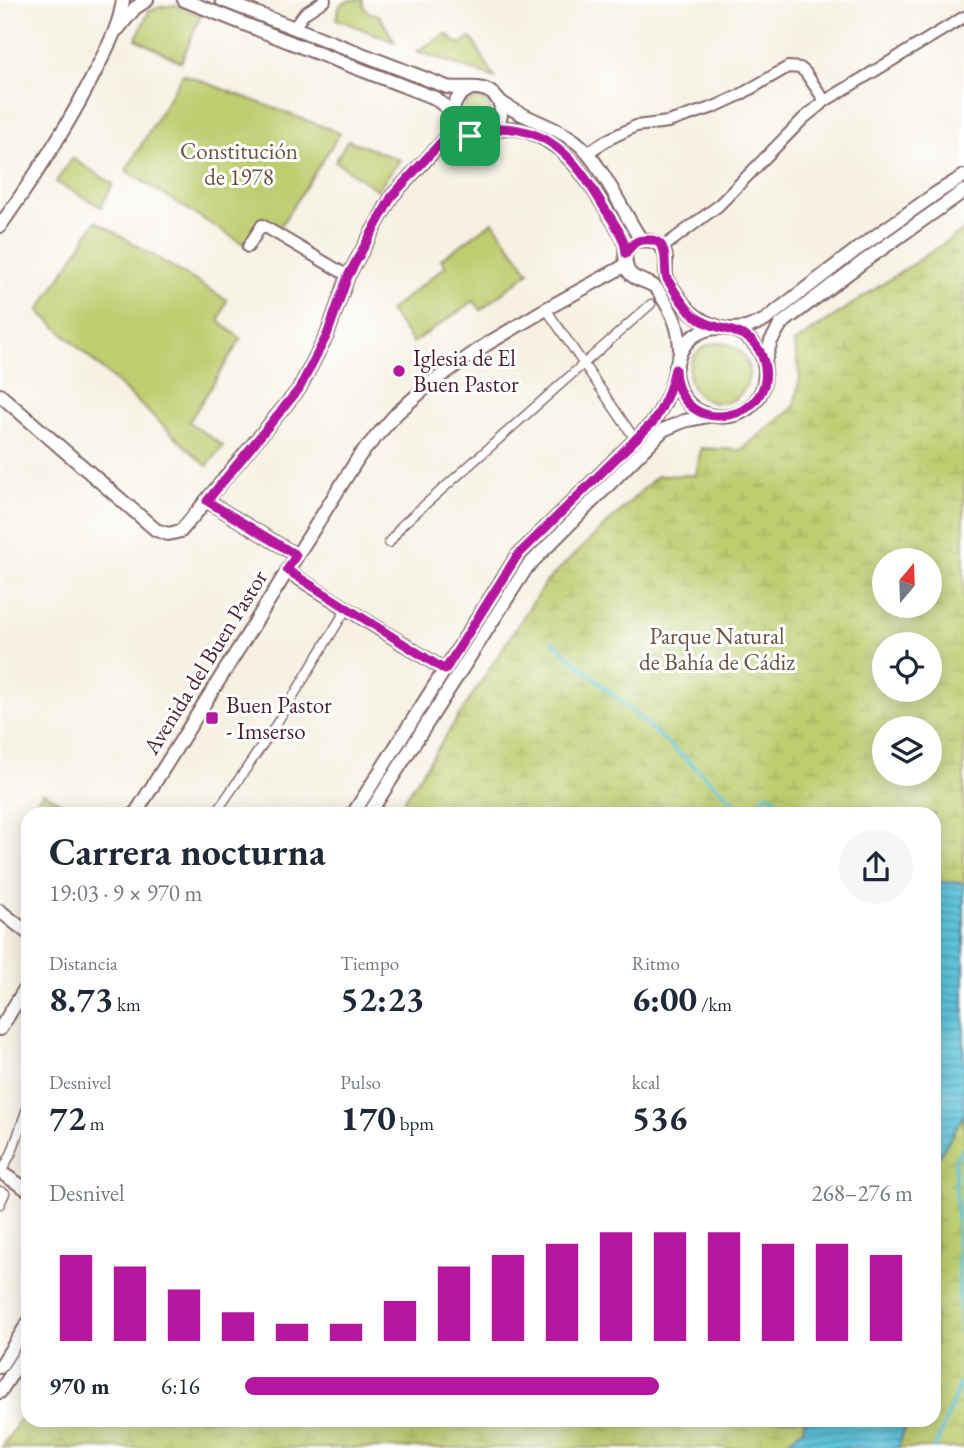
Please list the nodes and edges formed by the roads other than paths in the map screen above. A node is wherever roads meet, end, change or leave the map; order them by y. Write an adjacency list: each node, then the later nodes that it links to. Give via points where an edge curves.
1 (123, 0): 9 (street)
2 (140, 0): 3 (street)
3 (147, 0): 9 (street)
4 (184, 0): 13 (street, via 435,98)
5 (222, 0): 8 (street)
6 (325, 0): 8 (street, via 305,12)
7 (964, 17): 12 (street)
8 (294, 27): 10 (street, via 447,87)
9 (115, 31): 20 (street, via 68,122)
10 (470, 89): 11 (street, via 489,91); 13 (street, via 455,100)
11 (498, 100): 14 (street, via 502,113); 17 (street, via 567,136)
12 (825, 101): 17 (street, via 805,72 788,67 714,107 668,122 636,126); 23 (street, via 718,206)
13 (452, 115): 15 (street, via 459,130); 16 (street)
14 (494, 130): 15 (street); 24 (street, via 528,132 561,149 587,180 624,241)
15 (470, 136): 16 (street)
16 (444, 139): 26 (street, via 392,196)
17 (587, 153): 21 (street)
18 (964, 176): 30 (street, via 765,320)
19 (964, 191): 33 (street, via 781,324)
20 (0, 226)
21 (644, 240): 23 (street); 24 (street, via 633,244)
22 (248, 247): 26 (street, via 262,225)
23 (662, 248): 25 (street)
24 (626, 259): 27 (street, via 632,275); 29 (street, Avenida del Buen Pastor)
25 (665, 267): 27 (street, via 653,279); 30 (street, via 667,279 690,312)
26 (348, 276): 38 (street, via 327,335 299,389)
27 (642, 280): 31 (street, via 657,289 673,313)
28 (651, 304): 32 (street)
29 (546, 309): 32 (street); 40 (street, Avenida del Buen Pastor, via 432,382 397,413 360,455)
30 (727, 329): 31 (street, via 706,330); 33 (street, via 754,343)
31 (680, 352): 34 (street)
32 (583, 364): 37 (street); 39 (street, via 402,525)
33 (764, 364): 36 (street, via 763,384 750,406 734,415)
34 (675, 369): 36 (street, via 677,387 686,402); 37 (street, via 663,406)
35 (0, 395): 38 (street, via 156,530 168,534 181,531)
36 (708, 416): 47 (street, via 663,430 527,567)
37 (635, 439): 43 (street, via 517,556)
38 (207, 501): 40 (street)
39 (389, 543)
40 (296, 555): 41 (street, Avenida del Buen Pastor)
41 (287, 570): 42 (street); 44 (street, Avenida del Buen Pastor)
42 (347, 608): 43 (street); 45 (street)
43 (445, 670): 46 (street)
44 (139, 807)
45 (220, 807)
46 (357, 807)
47 (373, 807)
48 (0, 911): 49 (street)
49 (21, 928)
50 (21, 995): 51 (street)
51 (0, 1029)
52 (21, 1126): 53 (street)
53 (0, 1173): 54 (street)
54 (21, 1186)
55 (0, 1191): 56 (street, via 5,1193)
56 (0, 1204)
57 (21, 1334): 59 (street)
58 (21, 1359): 60 (street)
59 (0, 1367)
60 (0, 1392)

